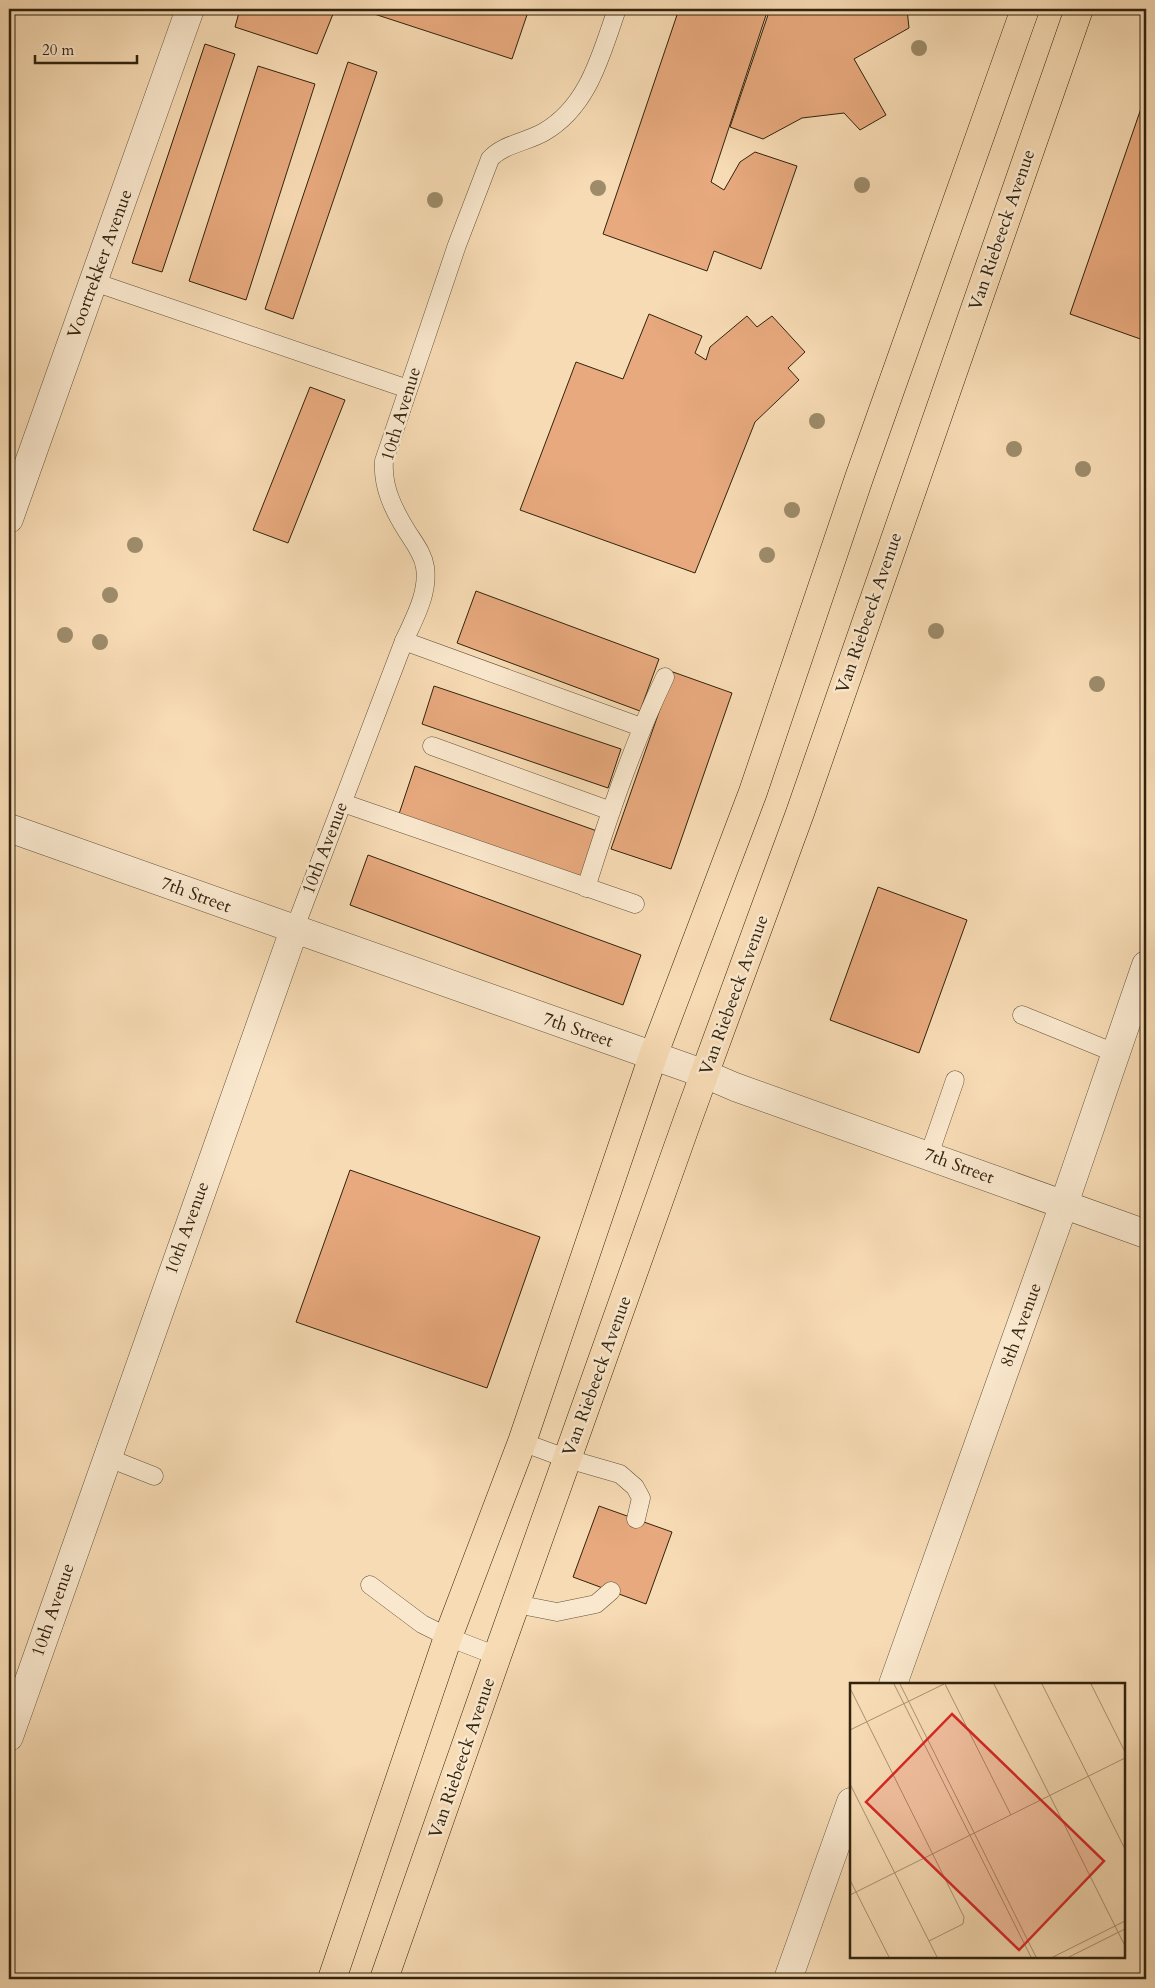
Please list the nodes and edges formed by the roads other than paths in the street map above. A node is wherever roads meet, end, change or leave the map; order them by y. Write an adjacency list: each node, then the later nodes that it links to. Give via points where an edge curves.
1 (190, 9): 5 (street, Voortrekker Avenue)
2 (617, 9): 6 (lane, 10th Avenue, via 594,72 570,111 536,137 499,150 490,159 468,212)
3 (1025, 9): 21 (main road, via 862,468 753,792)
4 (1079, 9): 22 (main road, Van Riebeeck Avenue, via 800,813)
5 (94, 282): 6 (lane); 7 (street, Voortrekker Avenue)
6 (408, 389): 8 (lane, 10th Avenue, via 383,471 386,490 422,555 426,569 420,606)
7 (9, 519)
8 (404, 641): 10 (lane); 12 (lane, 10th Avenue)
9 (665, 677): 10 (lane)
10 (641, 727): 13 (lane)
11 (432, 746): 13 (lane)
12 (343, 803): 15 (lane); 17 (lane, 10th Avenue)
13 (611, 810): 15 (lane)
14 (9, 828): 17 (street, 7th Street)
15 (586, 888): 16 (lane)
16 (635, 904)
17 (294, 930): 21 (street, 7th Street); 28 (street, 10th Avenue)
18 (1146, 965): 20 (street, 8th Avenue)
19 (1022, 1015): 20 (lane)
20 (1115, 1053): 25 (street, 8th Avenue)
21 (653, 1056): 22 (street, 7th Street); 27 (main road)
22 (705, 1074): 24 (street, 7th Street); 29 (main road, Van Riebeeck Avenue)
23 (955, 1080): 24 (lane)
24 (930, 1156): 25 (street, 7th Street)
25 (1064, 1204): 26 (street, 7th Street); 37 (street, 8th Avenue)
26 (1146, 1234)
27 (522, 1442): 29 (lane); 35 (main road)
28 (106, 1457): 30 (lane); 38 (street, 10th Avenue)
29 (568, 1459): 31 (lane, via 620,1474 635,1487 640,1498); 34 (main road, Van Riebeeck Avenue)
30 (154, 1476)
31 (636, 1519)
32 (370, 1586): 35 (lane, via 422,1624)
33 (611, 1591): 34 (lane, via 596,1604 557,1612)
34 (516, 1604): 36 (main road, Van Riebeeck Avenue)
35 (448, 1637): 36 (lane); 40 (main road)
36 (497, 1656): 41 (main road, Van Riebeeck Avenue)
37 (893, 1683)
38 (9, 1736)
39 (850, 1805): 42 (street)
40 (332, 1979)
41 (384, 1979)
42 (788, 1979)

